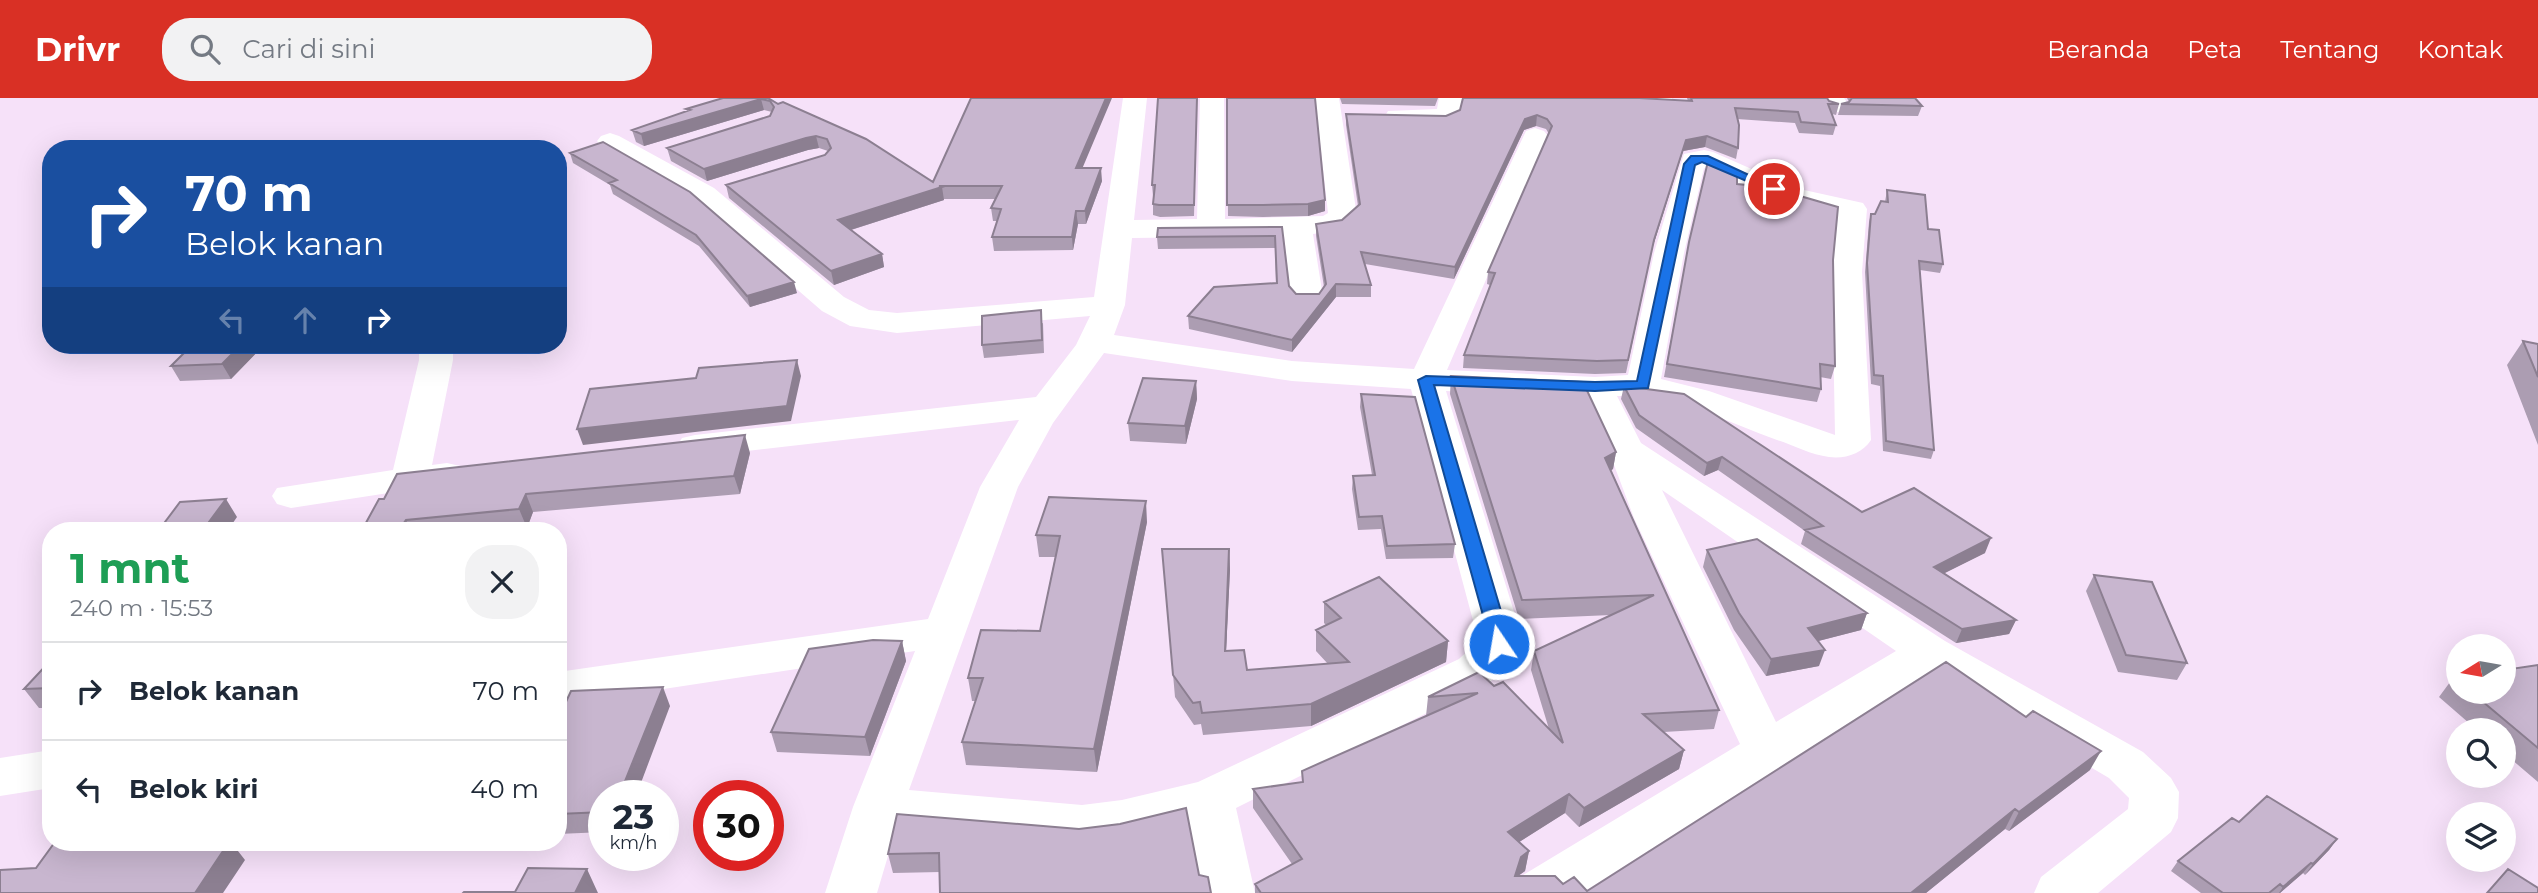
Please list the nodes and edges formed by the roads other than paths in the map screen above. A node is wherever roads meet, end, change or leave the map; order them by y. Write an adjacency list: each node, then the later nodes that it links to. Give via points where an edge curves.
1 (1135, 98): 11 (street)
2 (1212, 98): 10 (street)
3 (1451, 98): 4 (street, via 1444,117)
4 (1347, 110): 9 (street, via 1343,216 1330,224)
5 (1535, 136): 16 (street)
6 (610, 141): 8 (street)
7 (678, 147): 8 (street)
8 (641, 159): 13 (street, via 717,190 832,304 870,322)
9 (1297, 227): 10 (street); 12 (street)
10 (1211, 228): 11 (street)
11 (1118, 229): 13 (street)
12 (1307, 297)
13 (1109, 305): 14 (street)
14 (1095, 342): 16 (street, via 1292,371); 19 (street)
15 (436, 354): 23 (street)
16 (1426, 380): 18 (street); 31 (street, via 1497,628 1496,650 1475,670)
17 (1643, 385): 17 (street, via 1698,398 1829,446 1853,440 1847,272 1853,209 1786,194 1704,158 1695,159 1669,253); 18 (street)
18 (1595, 387): 20 (street)
19 (1047, 405): 21 (street); 25 (street, via 999,487)
20 (1626, 449): 26 (street); 28 (street, via 1654,518)
21 (659, 450)
22 (479, 470): 23 (street)
23 (410, 478): 24 (street)
24 (292, 496)
25 (943, 632): 27 (street); 32 (street)
26 (1929, 652): 28 (street); 36 (street, via 2126,765 2154,792 2153,818)
27 (567, 688)
28 (1766, 751): 35 (street)
29 (42, 770): 30 (street)
30 (0, 777)
31 (1209, 799): 32 (street, via 1082,825); 34 (street)
32 (878, 807): 33 (street)
33 (851, 893)
34 (1229, 893)
35 (1539, 893)
36 (2060, 893)

